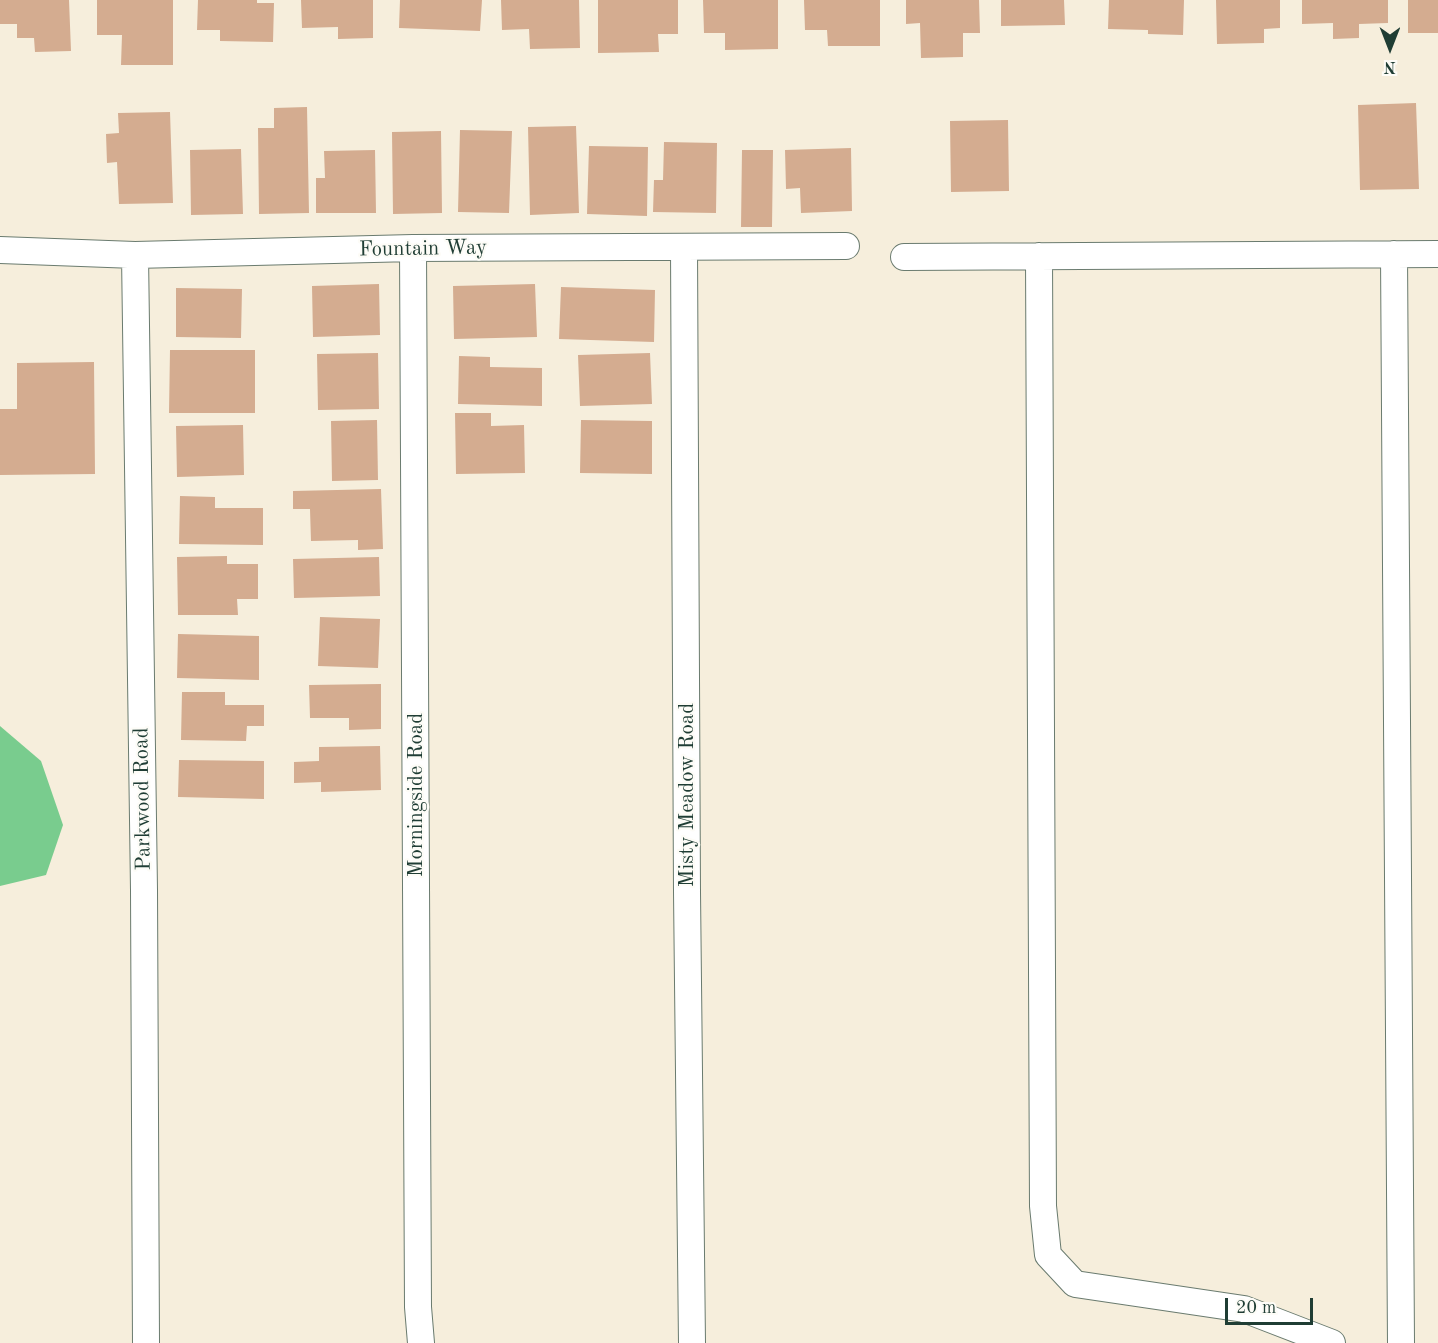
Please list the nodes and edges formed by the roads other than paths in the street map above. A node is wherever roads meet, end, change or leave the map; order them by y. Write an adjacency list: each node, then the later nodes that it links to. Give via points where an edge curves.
1 (846, 246): 2 (street, Fountain Way)
2 (684, 247): 3 (street, Fountain Way); 12 (street, Misty Meadow Road)
3 (413, 248): 7 (street, Fountain Way); 11 (street, Morningside Road)
4 (0, 250): 7 (street, Fountain Way)
5 (1394, 254): 6 (street); 8 (street); 14 (street)
6 (1438, 254)
7 (135, 255): 10 (street, Parkwood Road)
8 (1039, 256): 9 (street); 13 (street, via 1043,1206 1048,1255 1075,1284 1244,1309)
9 (904, 257)
10 (146, 1343)
11 (421, 1343)
12 (692, 1343)
13 (1332, 1343)
14 (1401, 1343)

